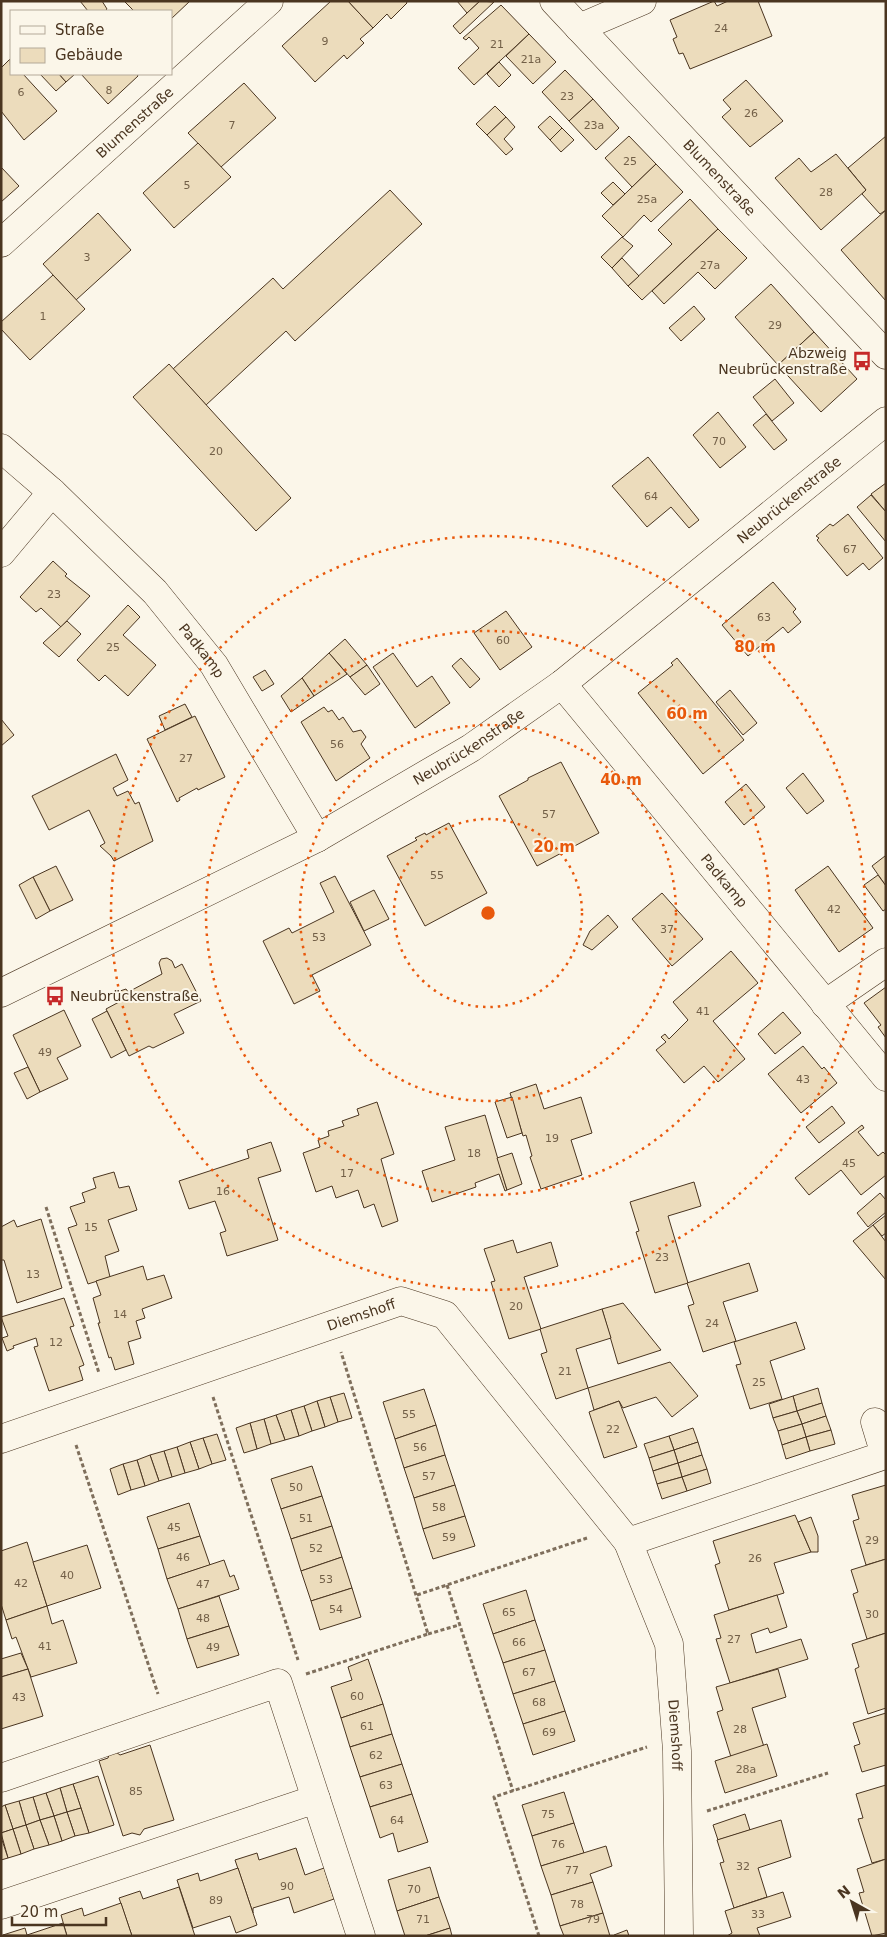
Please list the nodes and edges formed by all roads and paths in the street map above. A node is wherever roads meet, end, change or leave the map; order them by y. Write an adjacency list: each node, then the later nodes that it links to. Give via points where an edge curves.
1 (269, 1): 5 (street, Blumenstraße)
2 (554, 1): 4 (street, Blumenstraße)
3 (642, 1): 4 (street)
4 (579, 28): 6 (street, Blumenstraße)
5 (1, 243)
6 (886, 354)
7 (886, 421): 11 (street, Neubrückenstraße)
8 (1, 448): 9 (street, Padkamp)
9 (52, 492): 10 (street); 12 (street, Padkamp, via 155,592 214,665)
10 (1, 553)
11 (562, 684): 12 (street, Neubrückenstraße, via 471,748); 15 (street, Padkamp)
12 (316, 838): 14 (street, Neubrückenstraße)
13 (886, 962): 15 (street)
14 (1, 993)
15 (825, 1004): 16 (street, Padkamp)
16 (886, 1077)
17 (46, 1207): 20 (path)
18 (332, 1325): 19 (street, Diemshoff); 24 (street, Diemshoff, via 401,1301 445,1315); 26 (path)
19 (203, 1369): 20 (street, Diemshoff); 29 (path)
20 (109, 1402): 21 (street, Diemshoff)
21 (67, 1417): 23 (street, Diemshoff); 30 (path)
22 (875, 1422): 24 (street, via 885,1455)
23 (1, 1439)
24 (622, 1535): 25 (path); 31 (street, Diemshoff, via 669,1644)
25 (447, 1585): 26 (path); 27 (path)
26 (417, 1595): 28 (path)
27 (459, 1625): 28 (path); 34 (path)
28 (428, 1634): 29 (path)
29 (291, 1679): 30 (street); 35 (street)
30 (167, 1720): 33 (street)
31 (676, 1738): 34 (path); 36 (street, Diemshoff)
32 (828, 1773): 36 (path)
33 (1, 1778)
34 (513, 1791): 39 (path, via 494,1797)
35 (316, 1799): 37 (street); 38 (street)
36 (678, 1820): 40 (street, Diemshoff)
37 (1, 1905)
38 (361, 1936)
39 (539, 1936)
40 (679, 1936)

